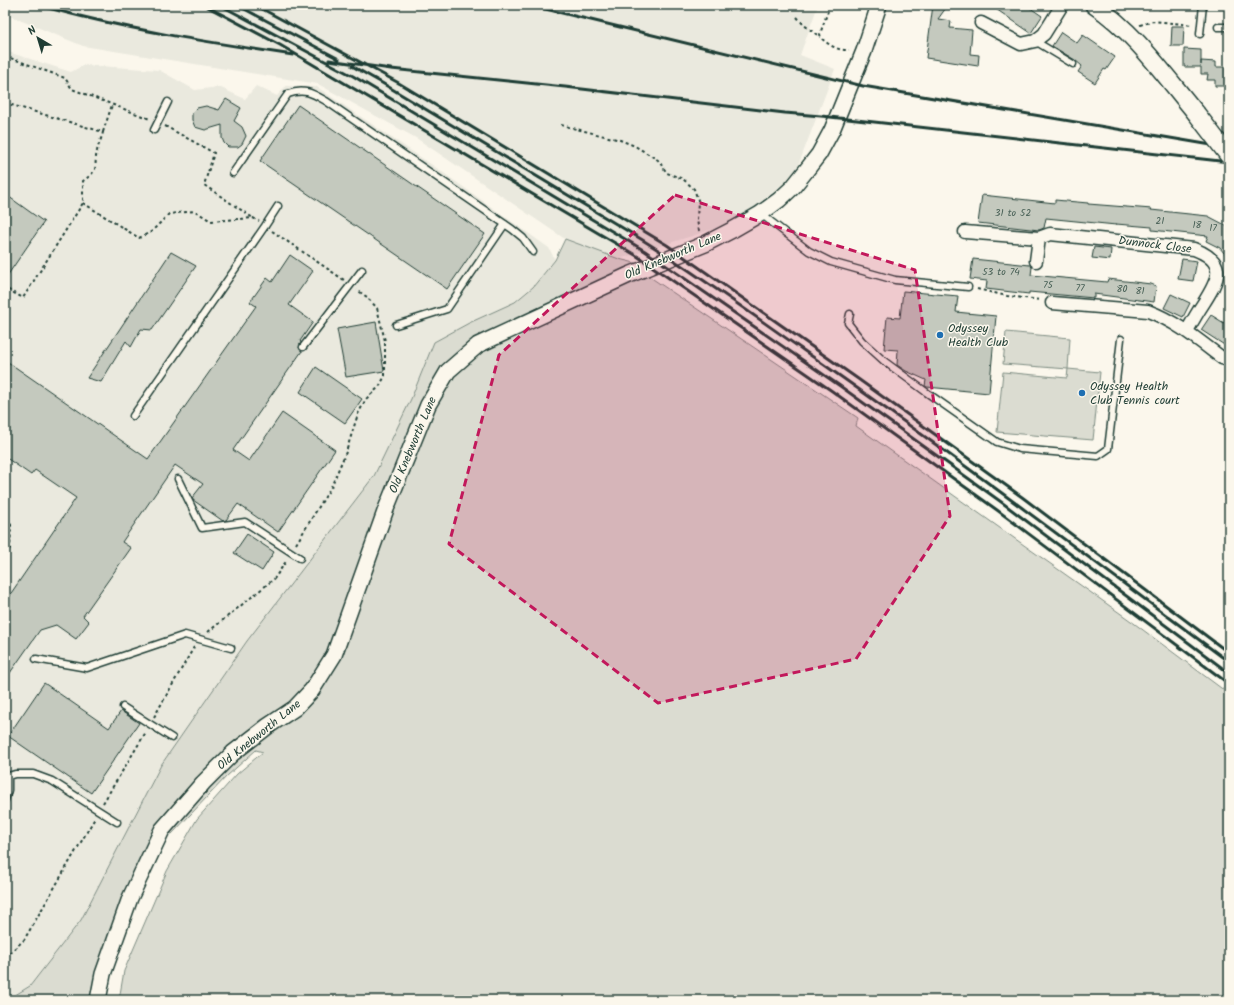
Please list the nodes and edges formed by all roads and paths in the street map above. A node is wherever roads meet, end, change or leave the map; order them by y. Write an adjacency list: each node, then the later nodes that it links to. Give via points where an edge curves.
1 (830, 5): 13 (path, via 820,34)
2 (879, 5): 15 (street, Old Knebworth Lane)
3 (1062, 5): 14 (street, via 1044,34)
4 (1094, 5): 25 (main road, bridge, via 1139,45)
5 (1203, 5): 8 (lane)
6 (797, 17): 13 (path)
7 (981, 23): 14 (street, via 1021,44)
8 (1201, 25): 9 (path, via 1153,21); 12 (lane)
9 (1137, 26)
10 (1218, 26): 11 (lane)
11 (1229, 26)
12 (1200, 34)
13 (821, 38): 15 (path, via 842,51)
14 (1035, 41): 17 (lane)
15 (864, 51): 29 (street, Old Knebworth Lane, via 832,130 819,154 793,187)
16 (5, 56): 20 (path, via 65,78 72,89)
17 (1073, 64)
18 (168, 102): 21 (lane)
19 (5, 103): 24 (path)
20 (112, 105): 21 (path); 24 (path)
21 (158, 122): 23 (lane); 30 (path, via 214,153 204,185)
22 (561, 125): 35 (path, via 636,146 658,160 666,173 690,184 698,200 697,225)
23 (154, 130)
24 (103, 132): 27 (path, via 94,174 83,181)
25 (1229, 156)
26 (233, 173): 31 (lane, via 288,94 296,91 311,92)
27 (83, 203): 30 (path, via 138,238 151,232 169,214 195,211 211,222); 41 (path, via 23,298)
28 (278, 206): 32 (lane)
29 (760, 214): 35 (street, Old Knebworth Lane); 40 (lane, via 810,251 831,262 895,280)
30 (254, 218): 32 (path)
31 (505, 224): 36 (lane, via 523,238); 44 (lane, via 447,308)
32 (265, 226): 39 (path, via 342,277); 49 (lane)
33 (965, 232): 34 (street, Dunnock Close)
34 (1039, 238): 37 (street); 45 (street, Dunnock Close, via 1050,234 1149,244 1194,249 1210,256 1215,264 1217,280)
35 (705, 244): 66 (street, Old Knebworth Lane, via 629,275 478,345 448,371 428,405 386,509 334,655 308,695 295,708 233,753 162,830 128,904 103,974)
36 (533, 252)
37 (1036, 261)
38 (362, 270): 39 (lane)
39 (350, 285): 47 (lane); 52 (path, via 368,297 377,308 385,341 384,376 379,387 366,399 358,414 346,452 330,487)
40 (968, 287): 42 (path)
41 (5, 288)
42 (1052, 303): 45 (street, via 1148,311)
43 (850, 314): 46 (lane, via 848,324 884,361 997,442 1020,450 1098,456 1108,449)
44 (396, 325)
45 (1187, 331): 48 (street, via 1222,358)
46 (1121, 339)
47 (303, 347)
48 (1229, 360)
49 (133, 416)
50 (178, 479): 52 (lane, via 202,528 245,522)
51 (5, 513): 53 (path, via 11,525 10,548)
52 (291, 552): 54 (lane); 55 (path, via 274,579)
53 (5, 555)
54 (300, 558)
55 (198, 639): 56 (lane); 57 (lane, via 185,635 88,668); 59 (path)
56 (231, 648)
57 (36, 659)
58 (123, 707): 59 (lane)
59 (150, 724): 60 (lane); 63 (path)
60 (172, 738)
61 (6, 776): 62 (lane, via 8,790); 63 (lane, via 33,774 52,781)
62 (5, 800)
63 (98, 811): 64 (lane); 65 (path, via 24,940)
64 (117, 822)
65 (5, 957)
66 (98, 1000)

